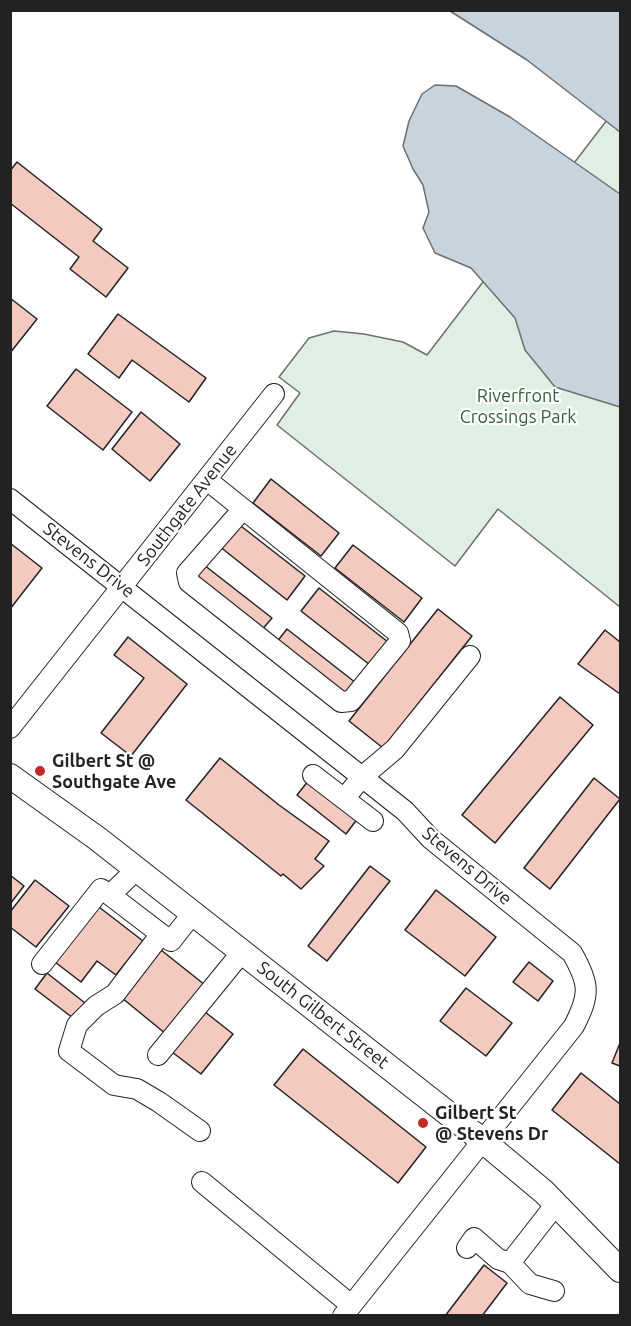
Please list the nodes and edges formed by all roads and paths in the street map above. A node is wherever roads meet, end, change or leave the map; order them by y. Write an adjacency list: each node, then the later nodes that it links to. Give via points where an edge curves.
1 (274, 394): 2 (street, Southgate Avenue)
2 (207, 480): 4 (street); 5 (street, Southgate Avenue)
3 (10, 499): 5 (street, Stevens Drive)
4 (243, 509): 4 (street, via 398,633 400,641 351,701 341,702 189,582 187,573)
5 (124, 587): 7 (street, Southgate Avenue); 10 (street, Stevens Drive)
6 (470, 656): 10 (street, via 395,749)
7 (10, 728)
8 (313, 775): 11 (street)
9 (10, 776): 13 (main road, South Gilbert Street)
10 (362, 777): 11 (street); 21 (street, Stevens Drive, via 405,811 431,839 572,953 582,970 587,989 584,1008 574,1026)
11 (344, 799): 12 (street)
12 (374, 821)
13 (137, 869): 14 (street); 15 (main road, South Gilbert Street)
14 (110, 895): 16 (street); 18 (street, via 101,889)
15 (193, 913): 16 (street, via 171,941); 17 (main road, South Gilbert Street)
16 (161, 934): 20 (street, via 115,994 77,1025 69,1051 114,1085 137,1089)
17 (242, 951): 19 (street); 21 (main road, South Gilbert Street)
18 (42, 964)
19 (158, 1055)
20 (200, 1131)
21 (483, 1141): 23 (main road, South Gilbert Street); 28 (street, Stevens Drive)
22 (202, 1182): 28 (street)
23 (556, 1204): 25 (street); 26 (main road, South Gilbert Street)
24 (466, 1248): 25 (street, via 474,1238 498,1259)
25 (510, 1263): 27 (street, via 530,1284)
26 (621, 1270)
27 (554, 1291)
28 (347, 1310)

